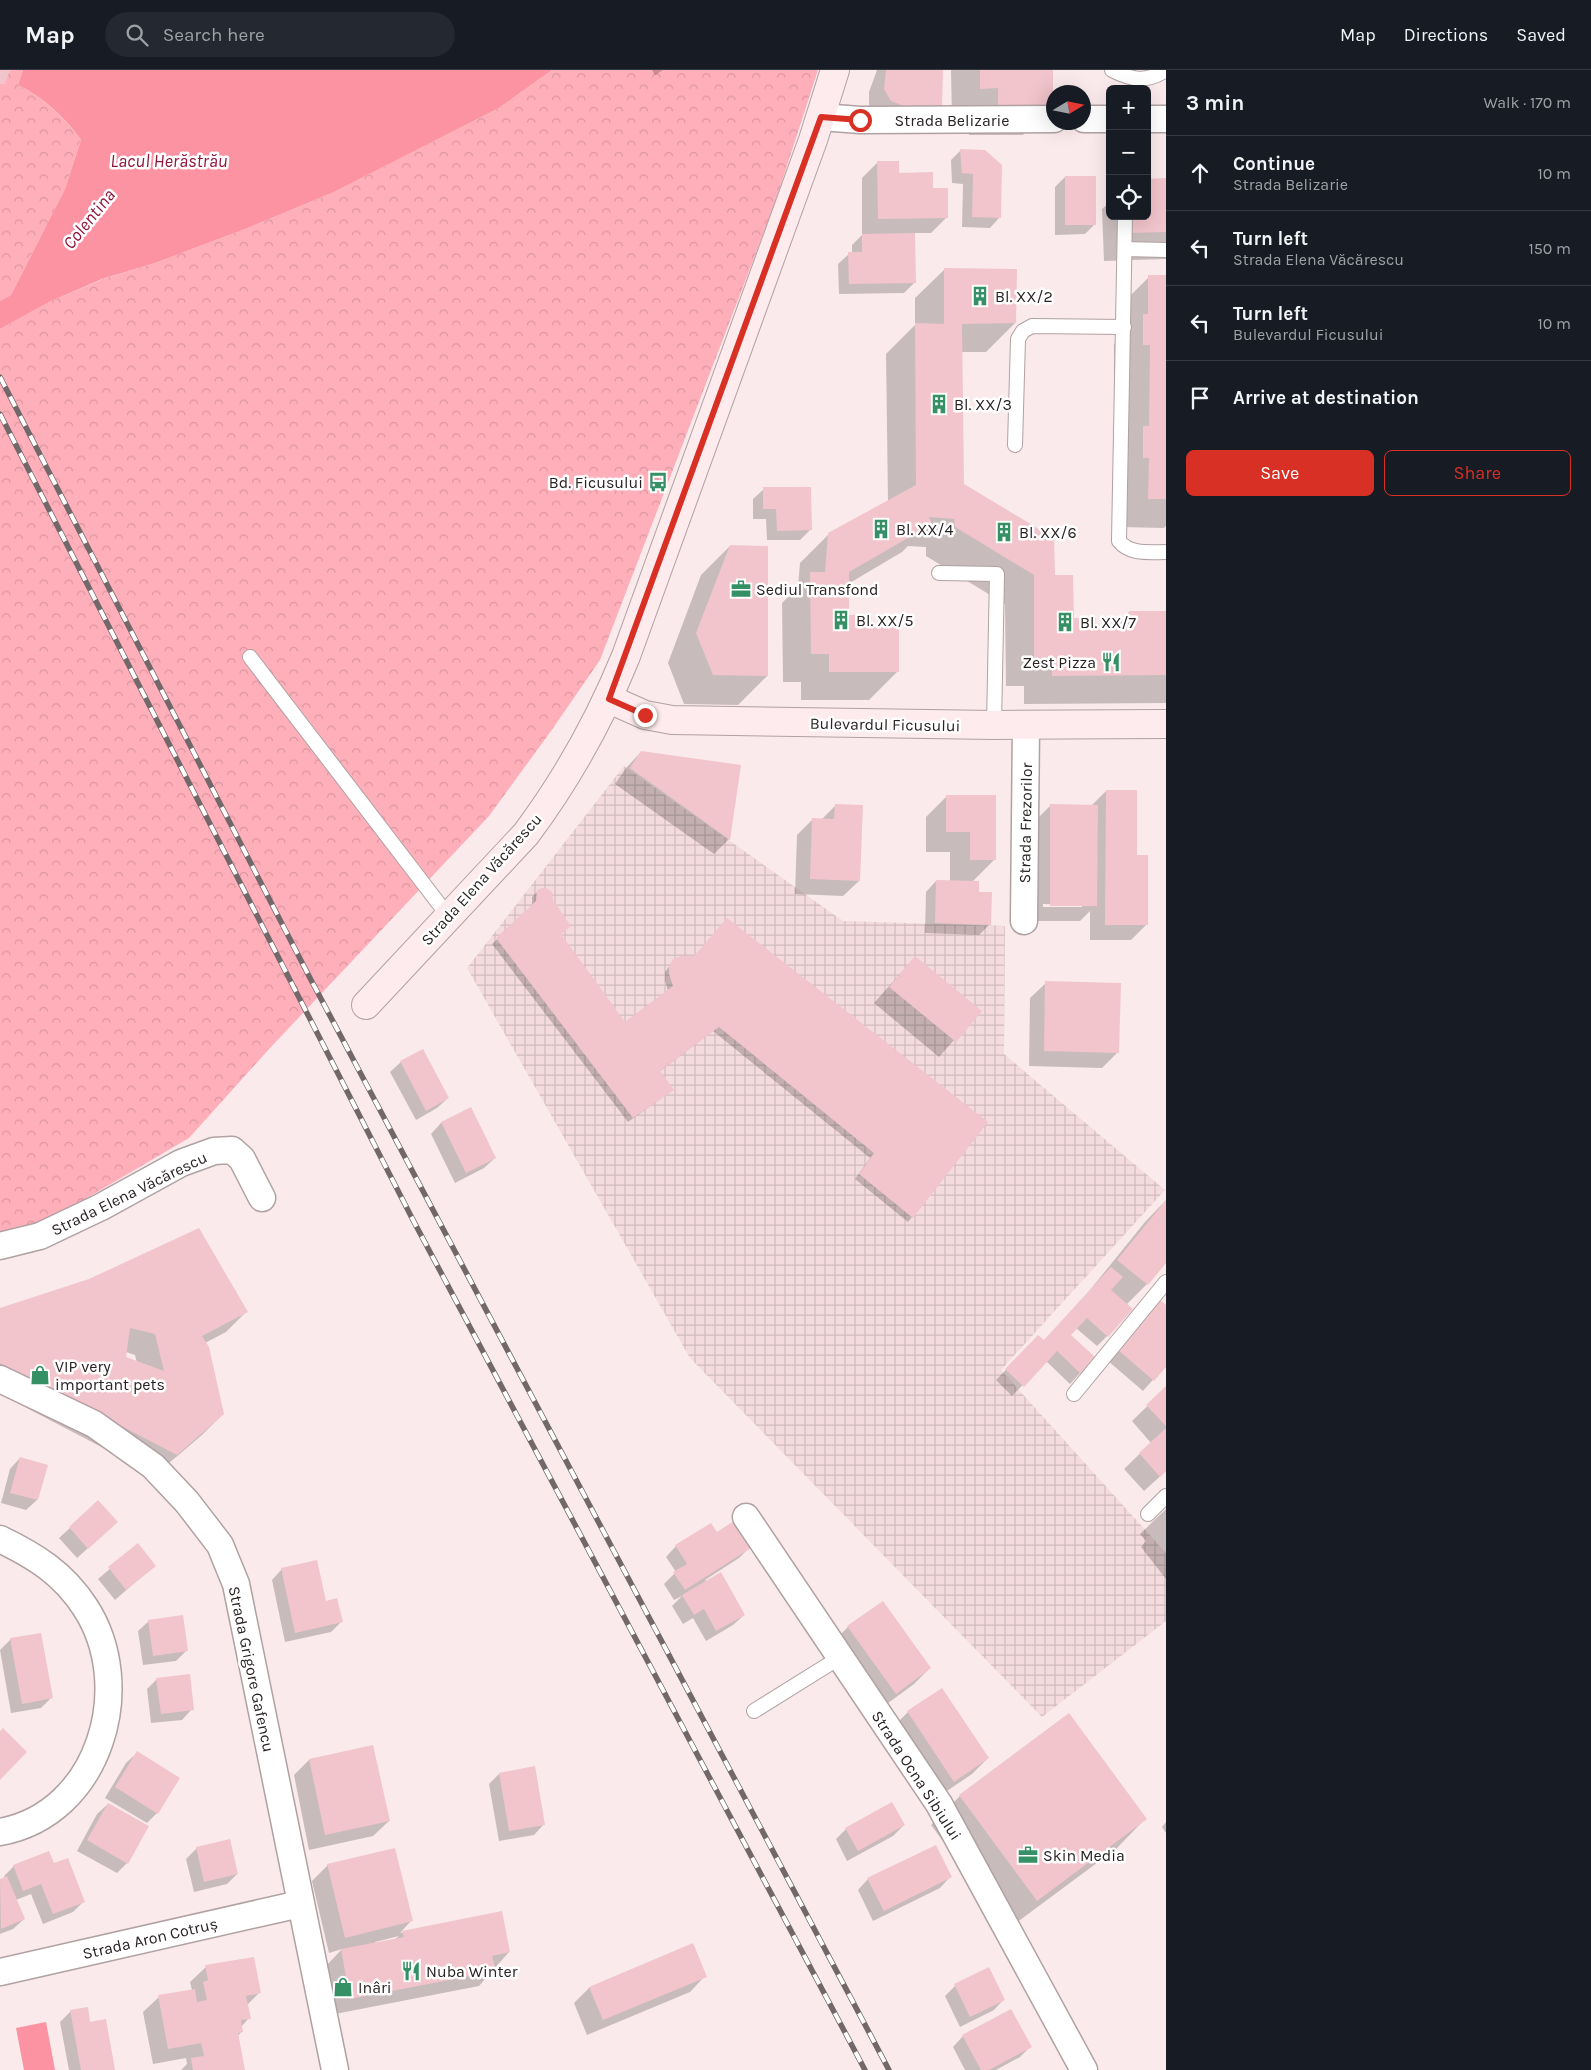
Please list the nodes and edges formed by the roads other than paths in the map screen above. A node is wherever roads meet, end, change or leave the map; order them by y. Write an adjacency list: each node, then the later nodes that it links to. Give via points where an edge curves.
1 (835, 70): 5 (street, Strada Elena Văcărescu)
2 (1112, 70): 4 (lane)
3 (1166, 70): 4 (lane, via 1158,76)
4 (1127, 83)
5 (821, 117): 6 (street, Strada Belizarie, via 860,120); 19 (street, Strada Elena Văcărescu)
6 (1046, 119)
7 (1091, 119): 8 (street)
8 (1106, 119)
9 (1151, 119): 10 (street)
10 (1166, 119)
11 (1125, 220): 12 (lane)
12 (1124, 249): 13 (lane); 14 (lane)
13 (1166, 250)
14 (1124, 327): 15 (lane, via 1032,326 1023,330 1018,339); 16 (lane, via 1119,541 1132,551)
15 (1015, 445)
16 (1166, 552)
17 (939, 573): 21 (lane, via 997,574)
18 (250, 657): 23 (lane)
19 (609, 699): 21 (street, Bulevardul Ficusului, via 645,715 672,720); 23 (street, Strada Elena Văcărescu, via 593,731 526,834)
20 (1166, 724): 22 (street, Bulevardul Ficusului)
21 (994, 726): 22 (street, Bulevardul Ficusului)
22 (1026, 726): 24 (street, Strada Frezorilor)
23 (449, 917): 25 (street, Strada Elena Văcărescu)
24 (1024, 921)
25 (366, 1005)
26 (262, 1198): 27 (street, Strada Elena Văcărescu, via 242,1159 232,1150 214,1151 182,1163 40,1236)
27 (0, 1246)
28 (1166, 1282): 30 (lane)
29 (0, 1379): 38 (street, Strada Grigore Gafencu, via 94,1424 153,1466 187,1502 220,1545 236,1584)
30 (1074, 1394)
31 (1166, 1496): 32 (lane)
32 (1148, 1514)
33 (746, 1517): 35 (street, Strada Ocna Sibiului)
34 (0, 1539): 37 (street, via 31,1553 60,1574 86,1607 101,1639 108,1673 107,1710 100,1743 85,1776 64,1800 42,1817)
35 (839, 1658): 36 (lane); 41 (street, Strada Ocna Sibiului, via 939,1804)
36 (754, 1711)
37 (0, 1832)
38 (300, 1904): 39 (street, Strada Aron Cotruș); 40 (street, Strada Grigore Gafencu)
39 (0, 1972)
40 (335, 2070)
41 (1084, 2070)

